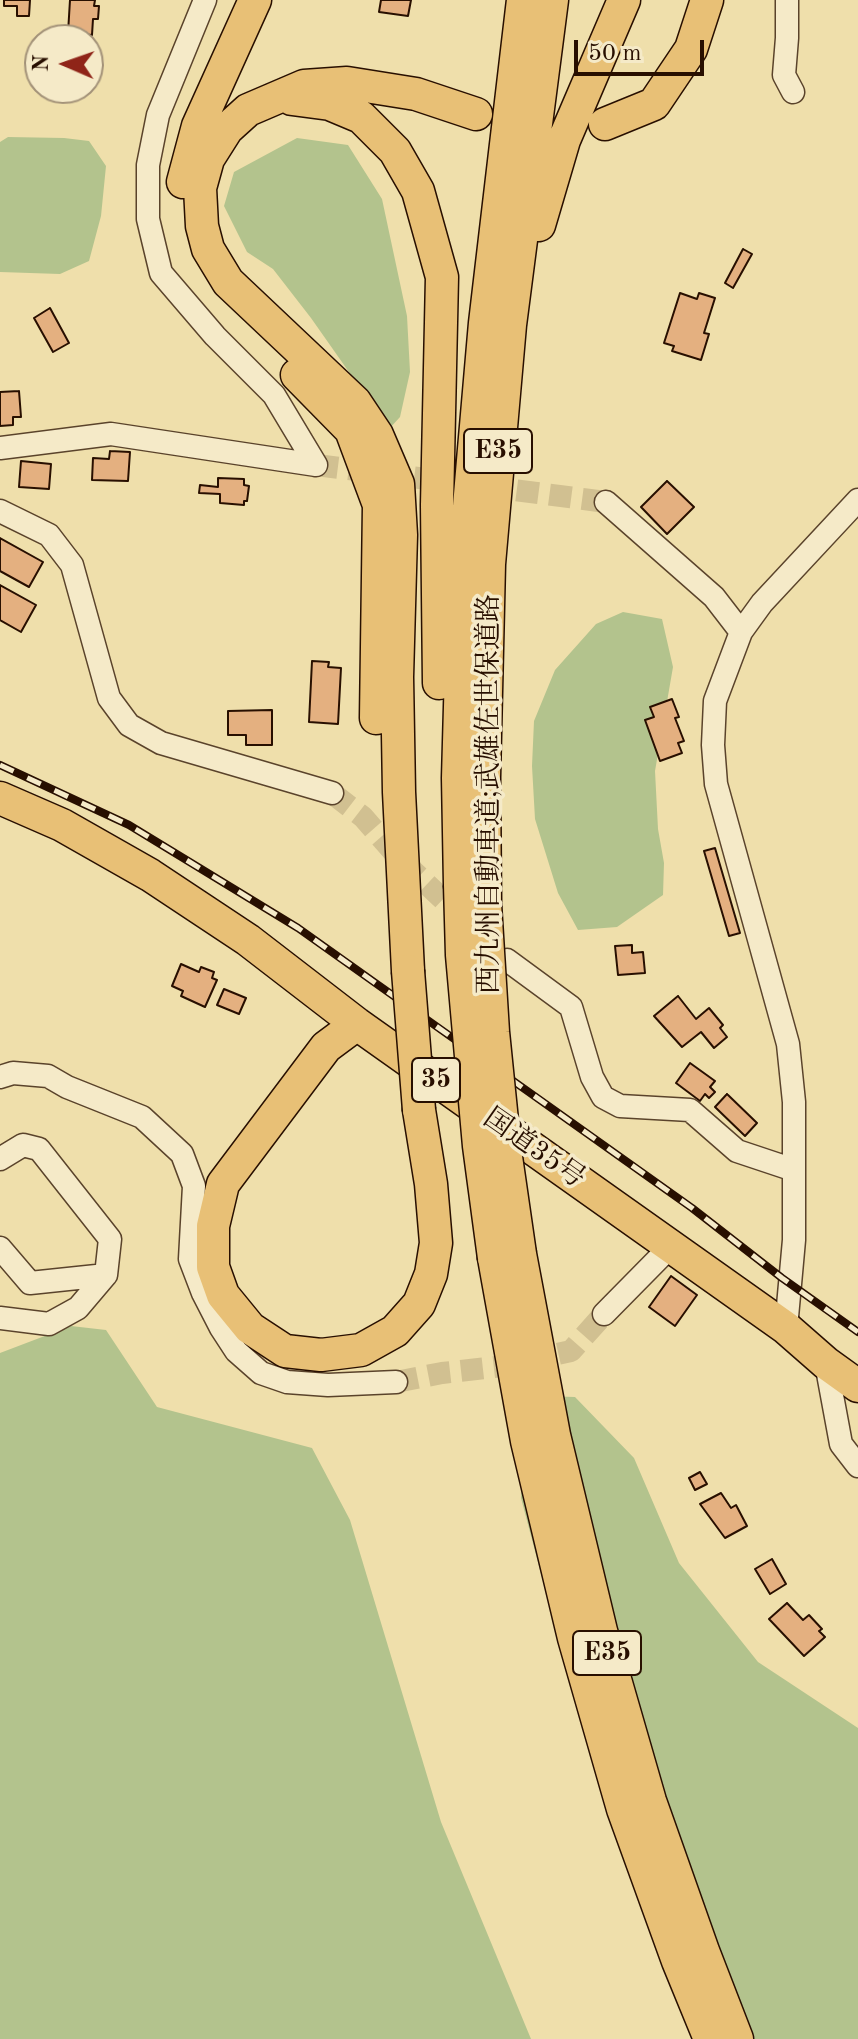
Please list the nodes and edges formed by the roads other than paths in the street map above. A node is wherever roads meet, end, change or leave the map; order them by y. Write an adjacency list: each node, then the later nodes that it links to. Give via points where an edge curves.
1 (205, 0): 12 (street, via 158,115 148,165 151,233 161,273 274,395 316,465 111,434)
2 (255, 0): 22 (highway, via 198,126 184,172 181,216 206,277 351,430 379,505 377,785)
3 (523, 0): 20 (highway, 西九州自動車道;武雄佐世保道路 / E35, via 485,323 464,564 458,778)
4 (552, 0): 13 (highway, 西九州自動車道;武雄佐世保道路 / E35)
5 (624, 0): 13 (highway, via 564,140 537,232)
6 (707, 0): 11 (highway, via 691,49 654,104)
7 (787, 0): 8 (street, via 784,75)
8 (793, 92)
9 (277, 97): 10 (highway, via 304,86 347,83 416,94); 20 (highway, via 330,104 361,117 395,151 418,191 442,277 439,698); 22 (highway, via 248,110 227,129 208,159 200,188 202,226 208,249 228,282 355,402 377,435 398,484)
10 (476, 114)
11 (605, 124)
12 (0, 448)
13 (497, 467): 20 (highway, 西九州自動車道;武雄佐世保道路 / E35)
14 (858, 500): 17 (street)
15 (606, 502): 17 (street, via 714,597)
16 (0, 511): 18 (street, via 49,535 72,565 109,698 129,725 161,743)
17 (741, 632): 26 (street, via 715,701 716,784 788,1044)
18 (332, 793)
19 (0, 798): 23 (highway, 国道35号 / 35, via 62,825 150,875 248,940)
20 (473, 895): 29 (highway, 西九州自動車道;武雄佐世保道路 / E35, bridge, via 462,955 479,1146)
21 (507, 960): 26 (street, via 571,1007 603,1097 620,1106 690,1110 737,1151)
22 (401, 972): 23 (highway, bridge, via 413,1109 431,1184 436,1243 431,1274 419,1304 395,1331 361,1350 321,1355 285,1351 250,1328 223,1295 213,1267 213,1226 223,1184 326,1047)
23 (357, 1024): 27 (highway, 国道35号 / 35)
24 (0, 1077): 35 (street, via 48,1076 142,1117 182,1154 194,1186 190,1259 221,1328 236,1351 261,1373 301,1383)
25 (0, 1159): 30 (street, via 23,1145 39,1149 110,1239)
26 (794, 1170): 33 (street)
27 (672, 1245): 31 (street); 33 (highway, 国道35号 / 35)
28 (0, 1248): 30 (street, via 30,1283)
29 (507, 1256): 38 (highway, 西九州自動車道;武雄佐世保道路 / E35, via 527,1441 574,1638 623,1809); 39 (highway, 西九州自動車道;武雄佐世保道路 / E35, via 601,1631 650,1801)
30 (106, 1275): 32 (street, via 78,1308 49,1324)
31 (604, 1314)
32 (0, 1318)
33 (786, 1328): 34 (highway, 国道35号 / 35)
34 (826, 1363): 36 (highway, 国道35号 / 35); 37 (street, via 841,1444)
35 (396, 1382)
36 (858, 1386)
37 (858, 1466)
38 (710, 2039)
39 (737, 2039)

